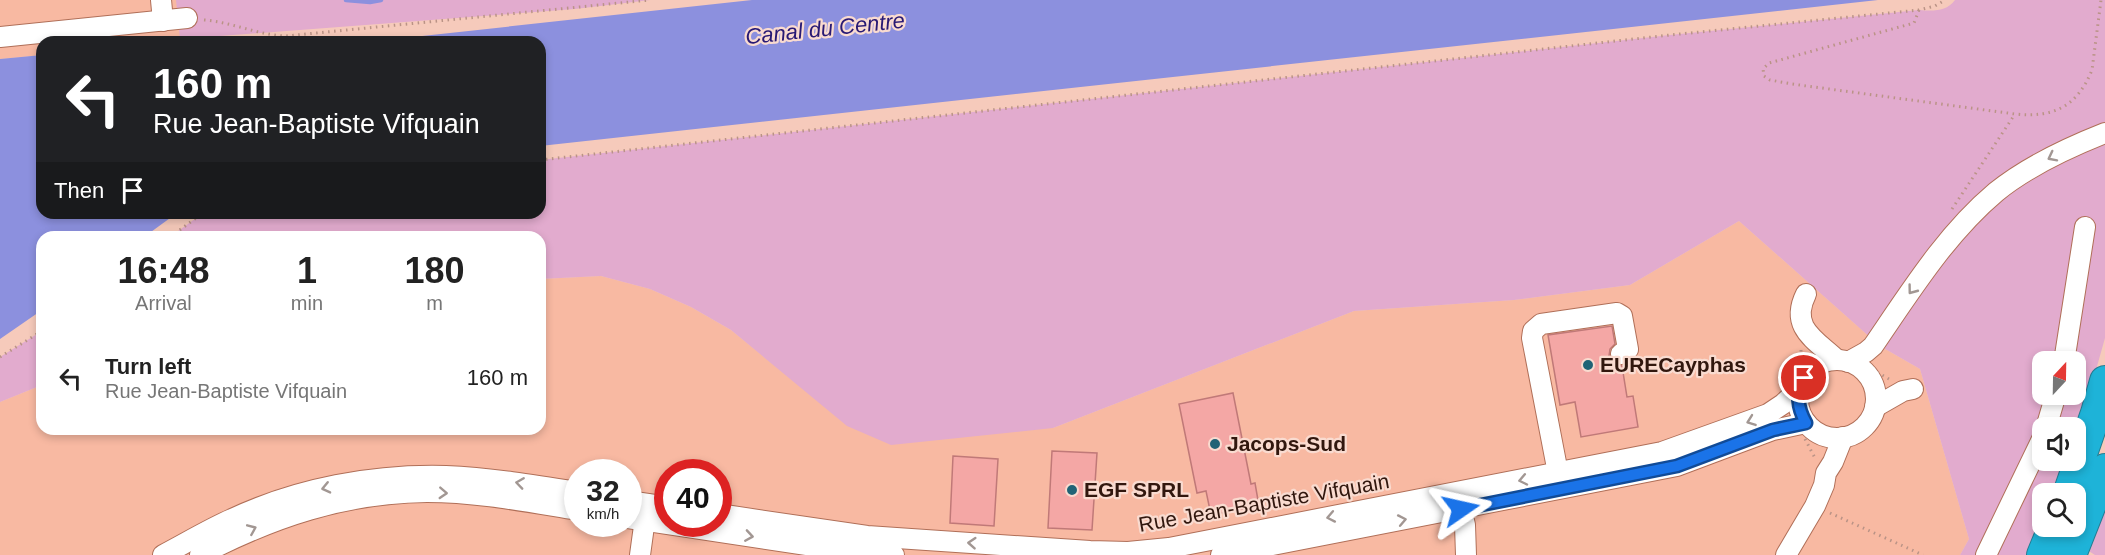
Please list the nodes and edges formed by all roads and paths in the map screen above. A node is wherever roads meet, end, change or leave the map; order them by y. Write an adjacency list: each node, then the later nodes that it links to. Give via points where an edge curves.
1 (161, 0): 7 (street)
2 (650, 0): 6 (path, via 286,36)
3 (1945, 0): 5 (path)
4 (2101, 0): 9 (path, via 2092,70 2080,92 2055,111 2033,116)
5 (1919, 10): 9 (path, via 1914,23 1769,63 1763,69 1764,76 1792,84); 11 (path)
6 (187, 18): 7 (street)
7 (163, 21): 8 (street)
8 (0, 37)
9 (2015, 114): 12 (path)
10 (2105, 133): 22 (street, Rue Jean-Baptiste Vifquain, one-way to 22, via 2031,168 1997,192 1955,233 1873,346)
11 (546, 159)
12 (1947, 218)
13 (195, 219): 15 (path)
14 (2085, 227): 19 (street)
15 (178, 231)
16 (1806, 294): 18 (street, via 1801,313)
17 (36, 335): 21 (path)
18 (1809, 336): 22 (street); 23 (street); 23 (path, via 1799,341)
19 (2066, 351)
20 (1621, 354): 31 (street, via 1628,350 1622,316 1617,313 1541,324 1533,331)
21 (0, 357)
22 (1843, 361): 23 (street, Rue Jean-Baptiste Vifquain, via 1825,362); 25 (street, via 1859,367)
23 (1799, 380): 27 (street, via 1800,412); 31 (street, Rue Jean-Baptiste Vifquain, one-way to 31, via 1783,404 1768,414 1662,452)
24 (2105, 381): 33 (highway)
25 (1873, 385): 26 (street); 26 (street, via 1908,390)
26 (1875, 407): 28 (street, via 1864,427)
27 (1811, 427): 28 (street, Rue Jean-Baptiste Vifquain, via 1827,437); 32 (street); 35 (street, Rue Jean-Baptiste Vifquain, via 1773,430 1677,466)
28 (1843, 437): 32 (street)
29 (2032, 460): 51 (street)
30 (2105, 469): 53 (highway)
31 (1558, 473): 35 (street, Rue Jean-Baptiste Vifquain, one-way to 35)
32 (1826, 473): 36 (street)
33 (2072, 483)
34 (564, 490): 43 (street, one-way to 43, via 446,476 365,480 256,509)
35 (1459, 500): 42 (street, Rue Jean-Baptiste Vifquain, one-way to 42, via 1169,548 1128,552); 47 (street, Rue Jean-Baptiste Vifquain, one-way to 35); 48 (street)
36 (1815, 506): 49 (street); 50 (path)
37 (564, 508): 44 (street, one-way to 37, via 287,516 338,502 385,495 472,494)
38 (642, 512): 46 (street, one-way to 46, via 836,549)
39 (732, 516): 42 (street, Rue Jean-Baptiste Vifquain, one-way to 39, via 867,536)
40 (639, 537): 45 (street)
41 (2049, 537): 52 (highway)
42 (1041, 551)
43 (163, 555)
44 (200, 555)
45 (640, 555)
46 (894, 555)
47 (1221, 555)
48 (1466, 555)
49 (1786, 555)
50 (1923, 555)
51 (1986, 555)
52 (2042, 555)
53 (2071, 555)

